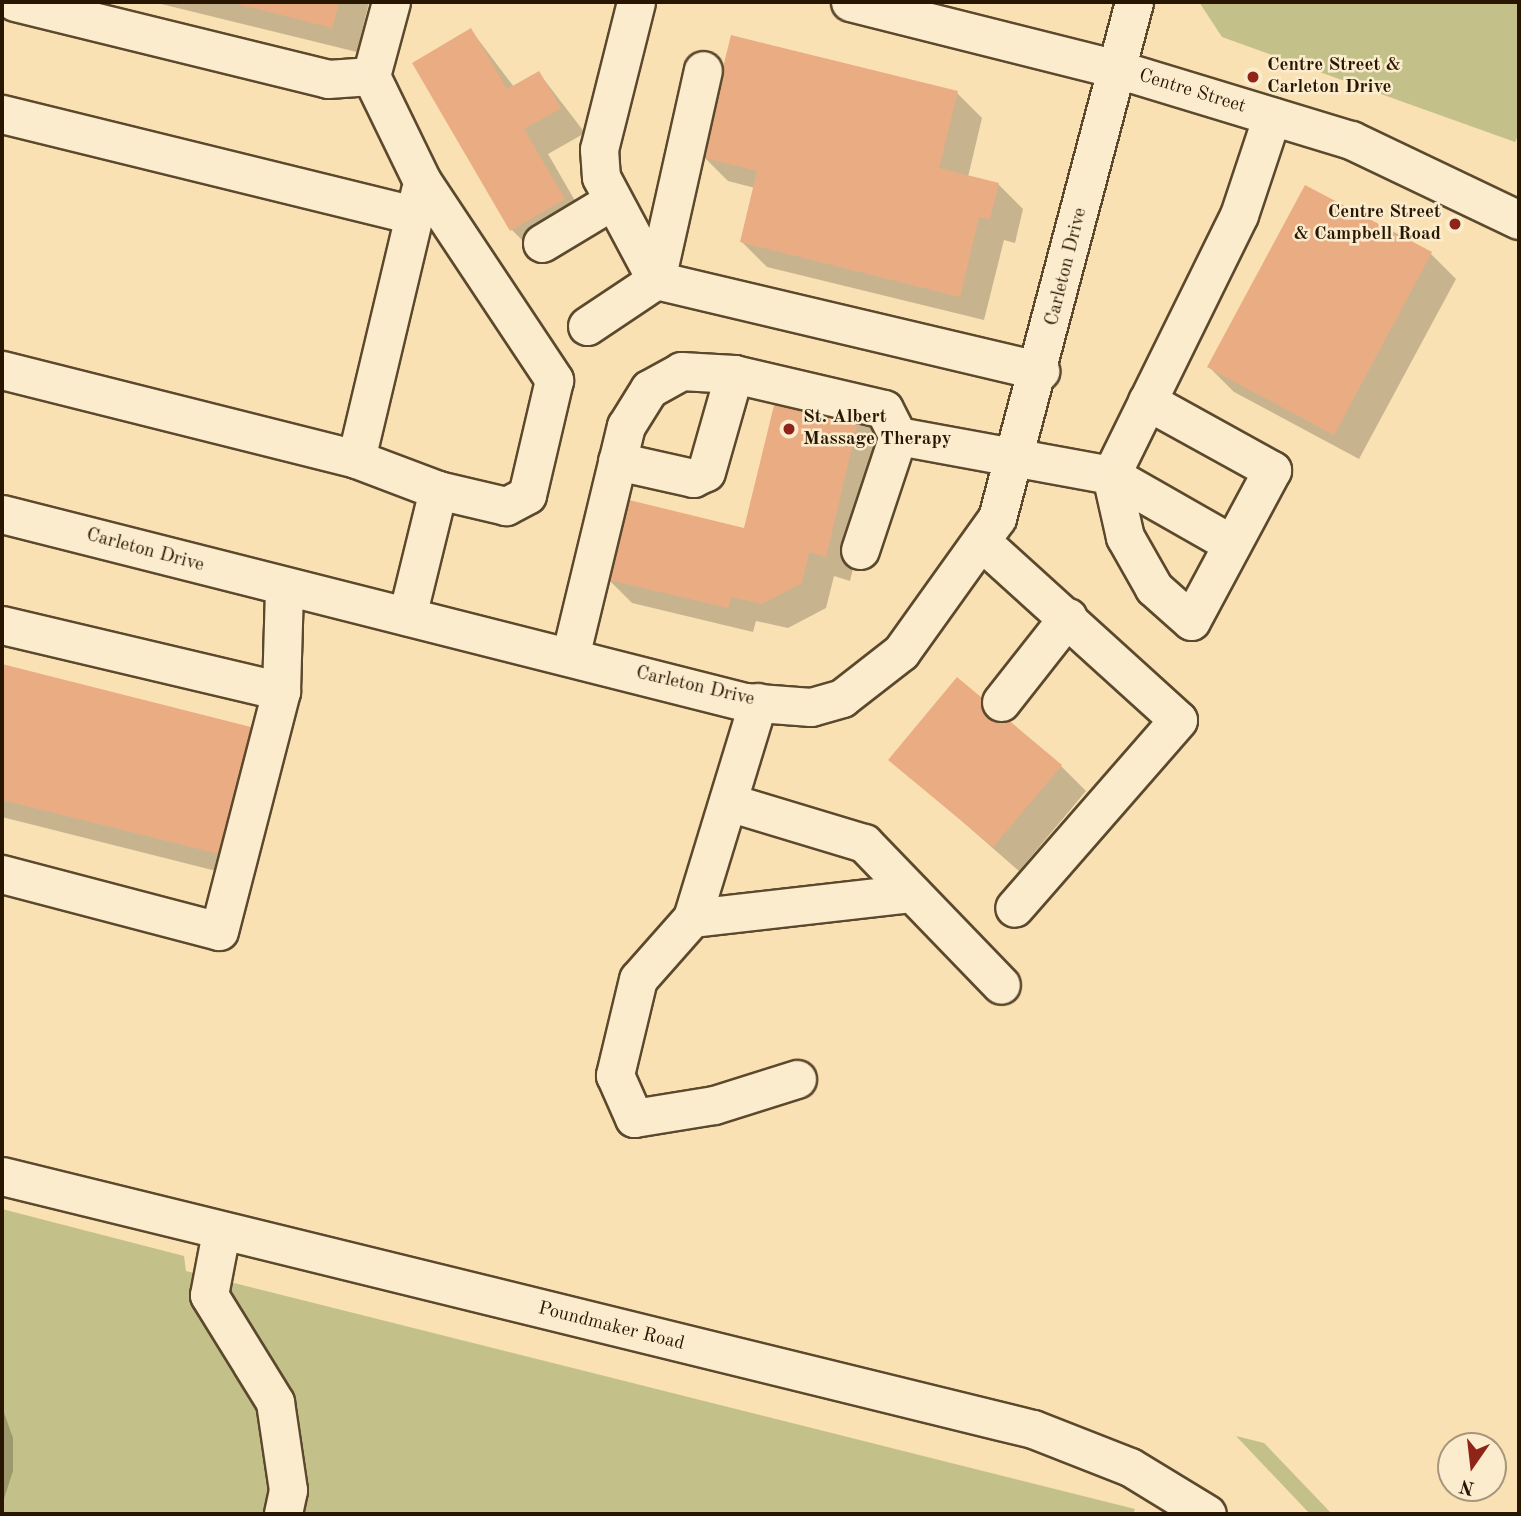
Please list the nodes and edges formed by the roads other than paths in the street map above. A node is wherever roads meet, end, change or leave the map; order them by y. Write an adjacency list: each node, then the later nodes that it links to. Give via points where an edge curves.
1 (15, 2): 8 (street, via 328,79)
2 (391, 2): 8 (street)
3 (636, 2): 12 (street, via 599,149 601,177)
4 (850, 2): 6 (street, Centre Street)
5 (1134, 2): 6 (street, Carleton Drive)
6 (1117, 69): 10 (street, Centre Street); 18 (street, Carleton Drive)
7 (703, 70): 15 (street)
8 (371, 76): 11 (street)
9 (2, 114): 11 (street)
10 (1272, 116): 13 (street, Centre Street, via 1399,159); 20 (street, via 1239,215)
11 (418, 198): 22 (street); 26 (street, via 554,380 527,495 506,506)
12 (612, 201): 14 (street); 15 (street)
13 (1519, 220)
14 (542, 243)
15 (656, 280): 16 (street); 18 (street)
16 (587, 326)
17 (2, 370): 22 (street)
18 (1040, 371): 24 (street, Carleton Drive)
19 (734, 374): 21 (street, via 884,409); 23 (street, via 681,370 649,389 626,426); 23 (street, via 706,472 693,478)
20 (1147, 401): 25 (street); 29 (street, via 1272,470)
21 (898, 436): 24 (street); 30 (street)
22 (356, 459): 26 (street)
23 (617, 461): 35 (street)
24 (1016, 461): 25 (street); 28 (street, Carleton Drive)
25 (1111, 475): 29 (street); 29 (street, via 1125,537 1154,588 1191,621)
26 (438, 490): 32 (street)
27 (2, 514): 31 (street, Carleton Drive)
28 (983, 543): 33 (street); 37 (street, Carleton Drive, via 901,652 872,679 811,707)
29 (1232, 544)
30 (860, 550)
31 (284, 588): 32 (street, Carleton Drive); 36 (street)
32 (407, 616): 35 (street, Carleton Drive)
33 (1068, 617): 38 (street); 42 (street, via 1178,720)
34 (2, 625): 36 (street)
35 (570, 657): 37 (street, Carleton Drive)
36 (281, 691): 40 (street, via 219,931)
37 (758, 702): 39 (street)
38 (1001, 702)
39 (727, 802): 41 (street, via 864,843); 43 (street)
40 (2, 874)
41 (912, 893): 43 (street); 44 (street)
42 (1014, 908)
43 (692, 918): 45 (street, via 638,979 615,1075 634,1118 714,1105)
44 (1001, 985)
45 (797, 1079)
46 (2, 1175): 47 (street, Poundmaker Road)
47 (221, 1232): 48 (street, via 209,1295 275,1402 288,1490); 49 (street, Poundmaker Road, via 1032,1429 1130,1467)
48 (283, 1514)
49 (1206, 1514)

